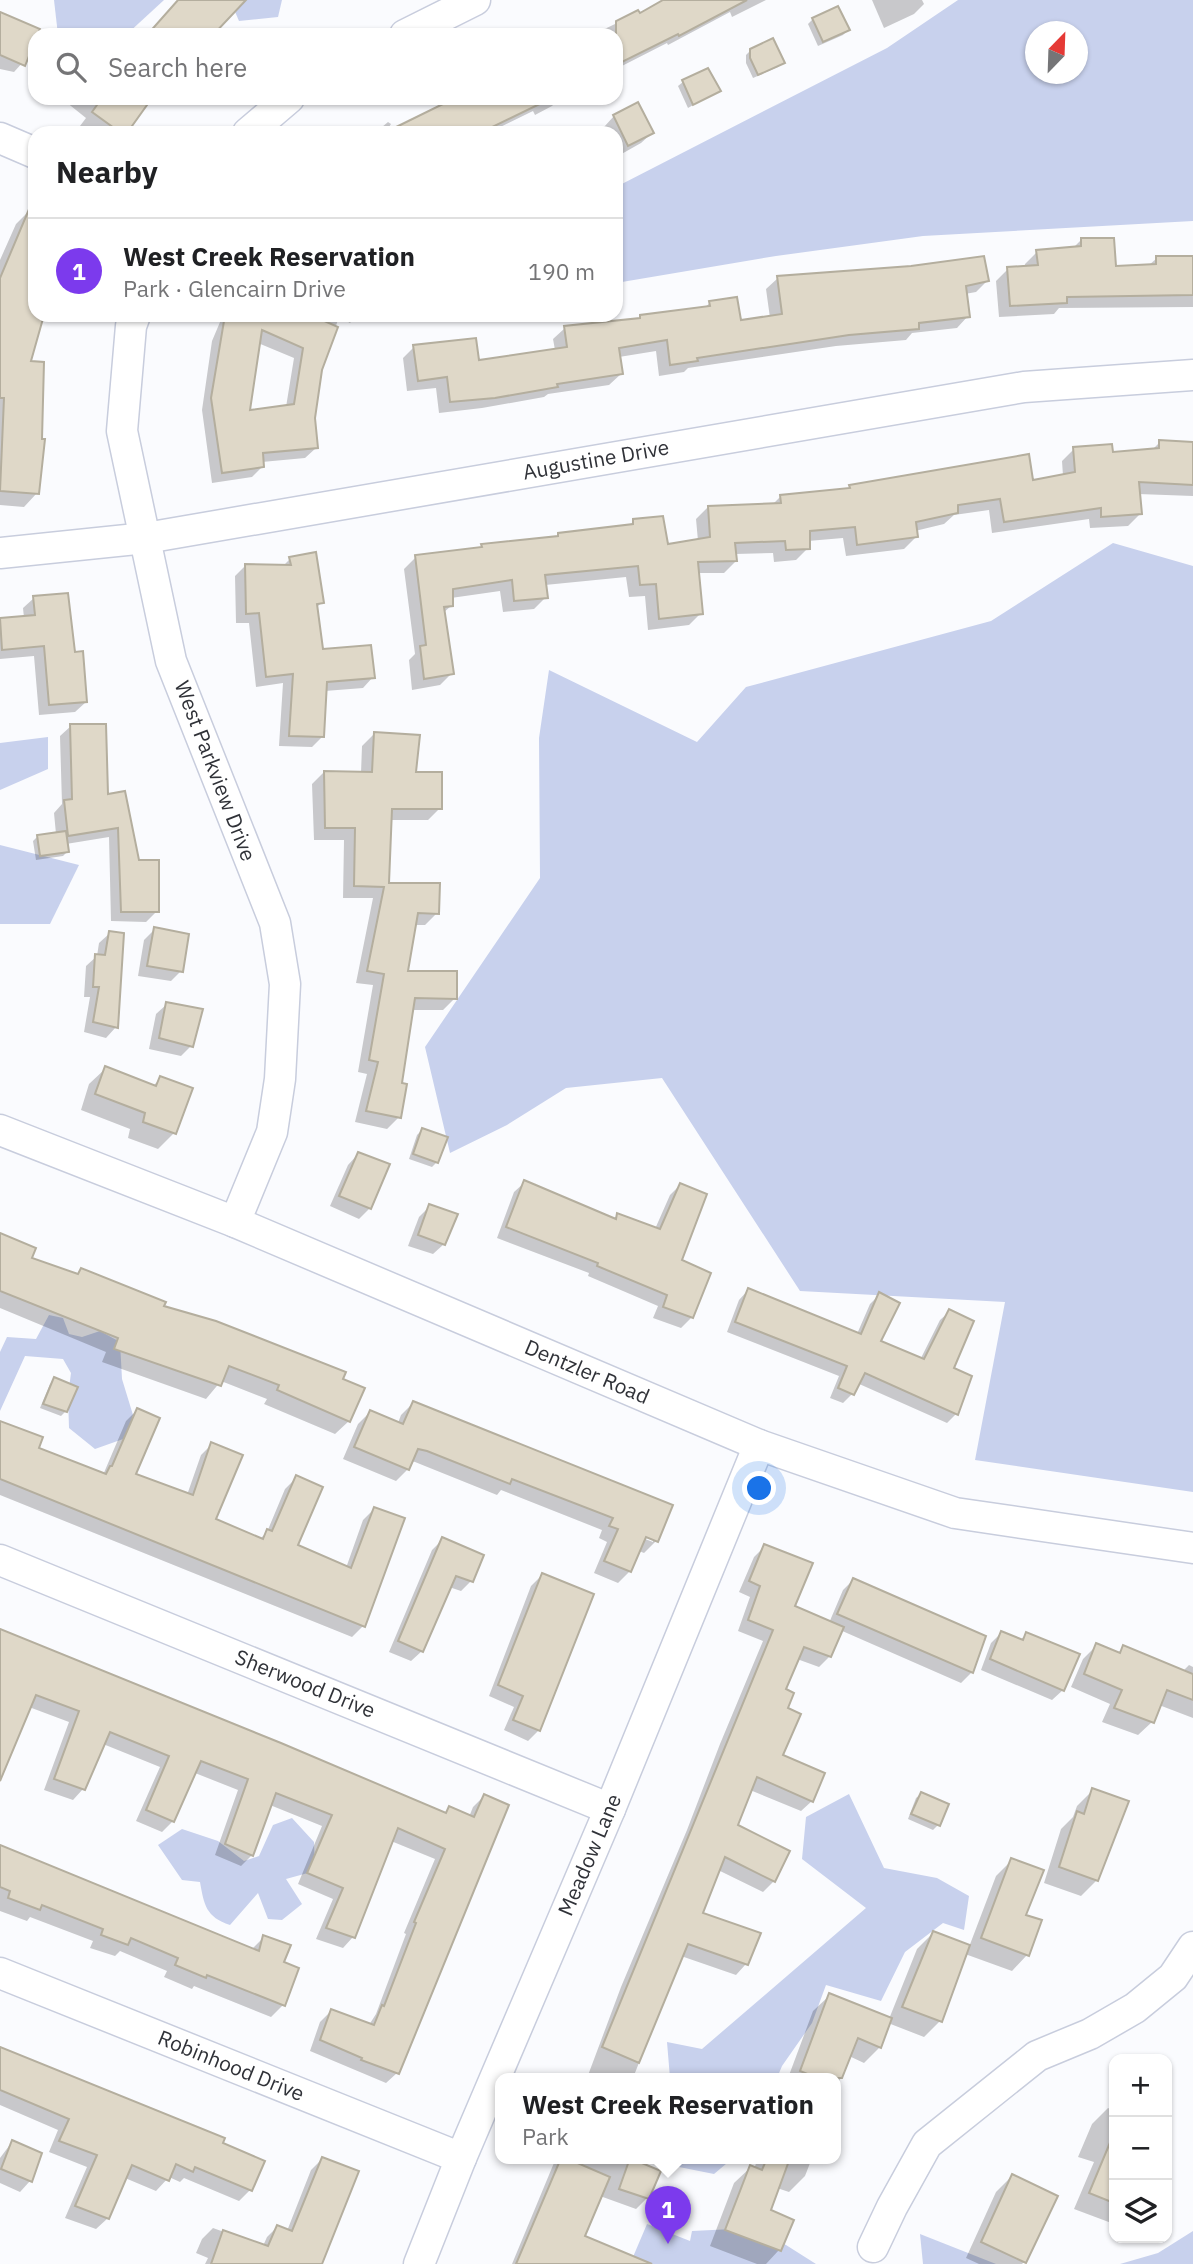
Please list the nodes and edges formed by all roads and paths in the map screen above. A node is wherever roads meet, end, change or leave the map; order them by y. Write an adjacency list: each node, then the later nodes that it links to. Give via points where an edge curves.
1 (475, 0): 2 (street)
2 (419, 28)
3 (281, 105): 4 (street)
4 (256, 126)
5 (0, 138): 6 (street)
6 (28, 150)
7 (132, 322): 9 (street, West Parkview Drive, via 122,431)
8 (1193, 375): 9 (street, Augustine Drive, via 1024,387)
9 (146, 538): 10 (street, Augustine Drive); 12 (street, West Parkview Drive, via 172,661 275,923 285,984 272,1132)
10 (0, 553)
11 (0, 1130): 12 (street, Dentzler Road)
12 (235, 1222): 13 (street, Dentzler Road)
13 (759, 1445): 14 (street, Dentzler Road, via 956,1513); 16 (street, Meadow Lane)
14 (1193, 1548)
15 (0, 1560): 16 (street, Sherwood Drive)
16 (610, 1809): 19 (street, Meadow Lane)
17 (1193, 1947): 22 (street, via 1173,1977 1135,2008 1090,2034 1037,2056 928,2144)
18 (0, 1973): 21 (street, Robinhood Drive)
19 (497, 2073)
20 (495, 2078): 21 (street, Meadow Lane)
21 (461, 2158): 23 (street, Meadow Lane)
22 (873, 2247)
23 (419, 2264)

